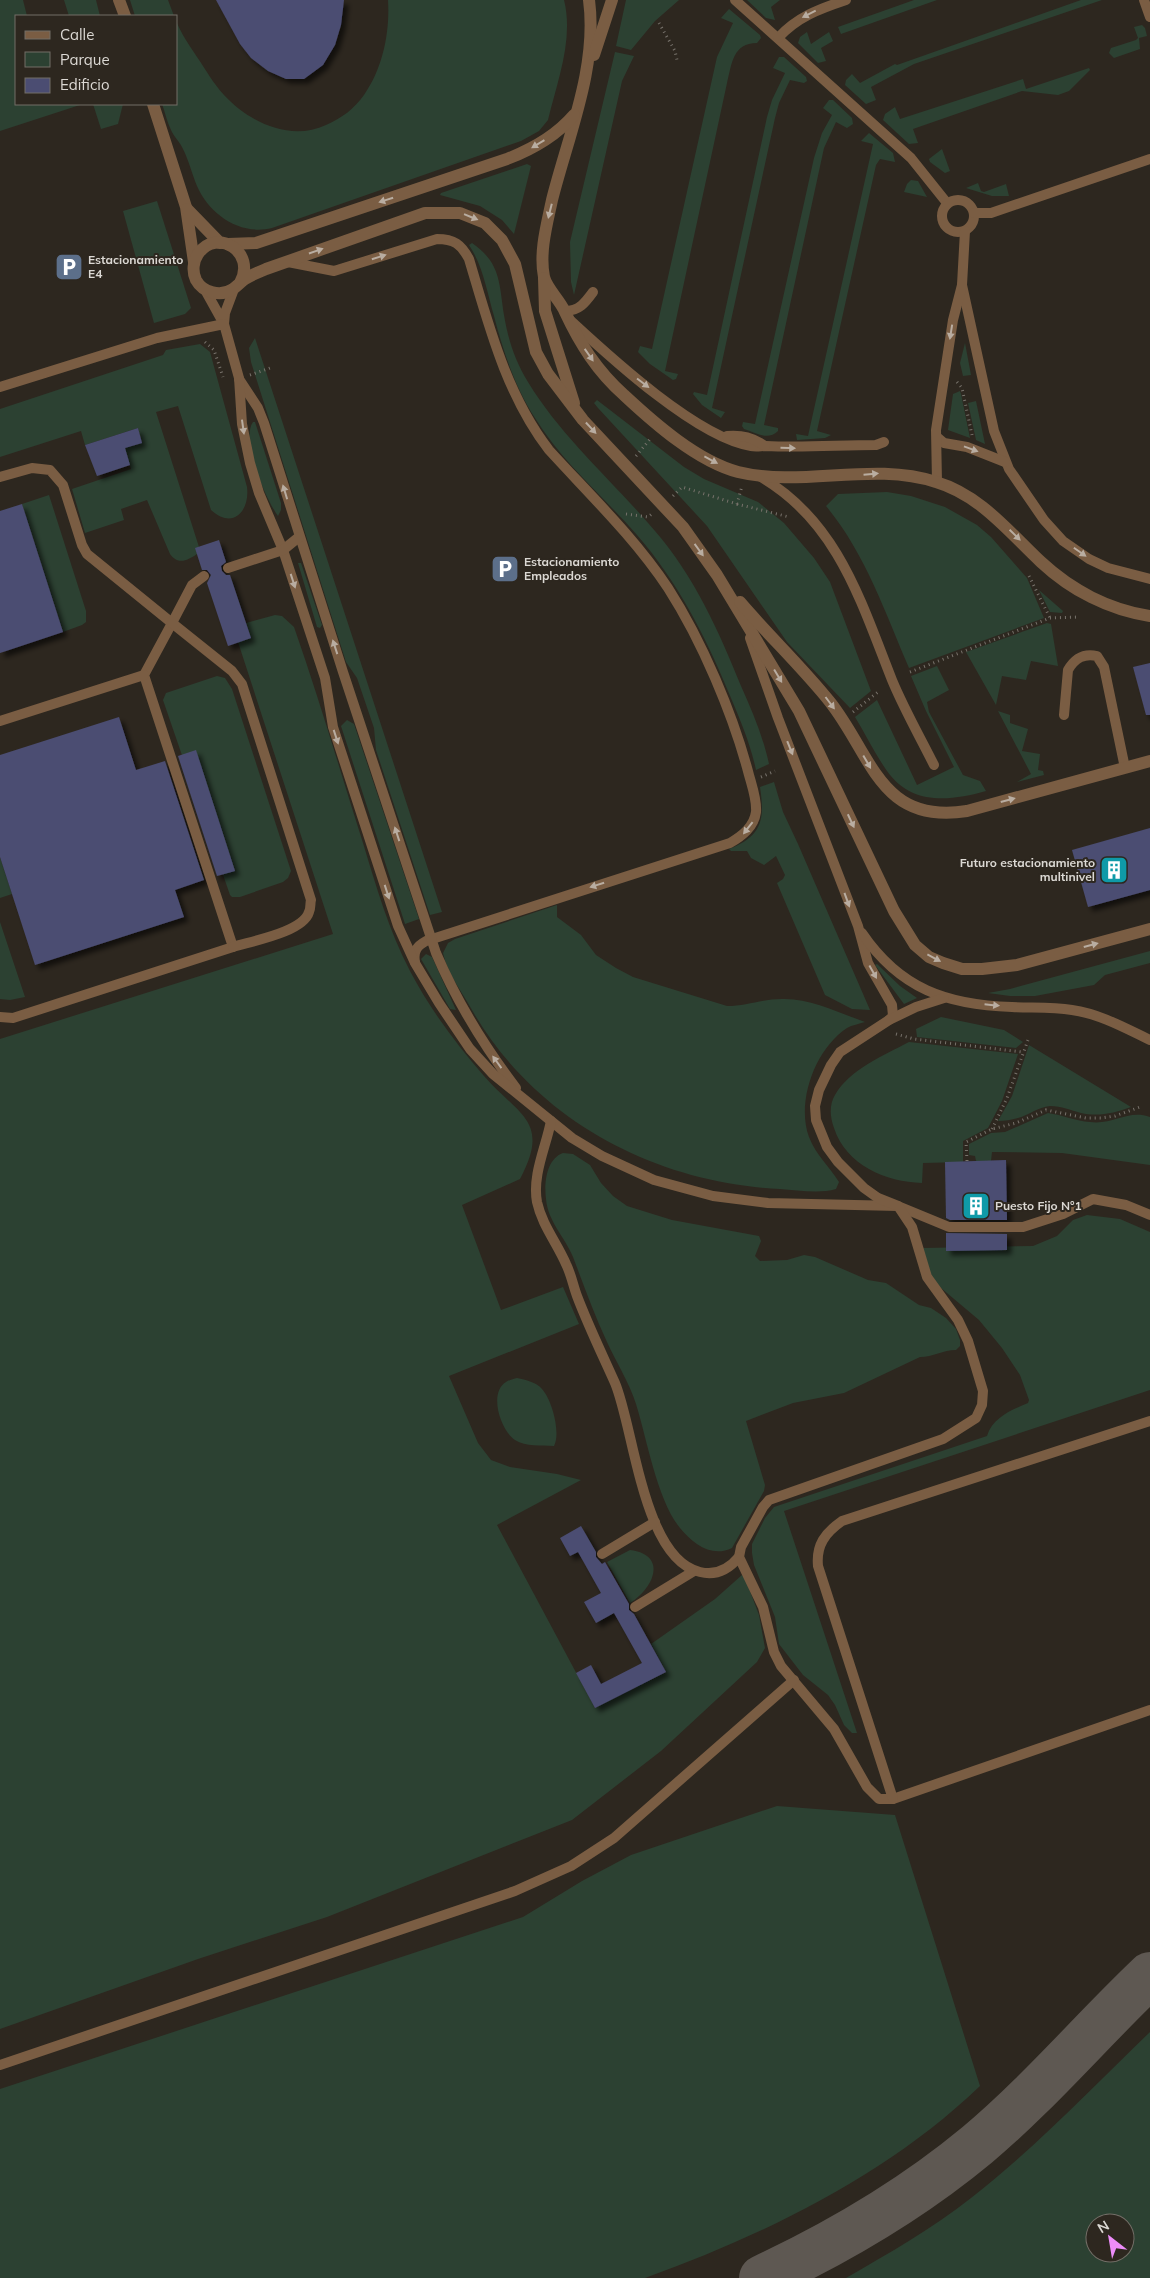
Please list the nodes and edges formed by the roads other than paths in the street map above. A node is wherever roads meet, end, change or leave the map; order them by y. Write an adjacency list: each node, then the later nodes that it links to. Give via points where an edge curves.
1 (119, 0): 7 (street)
2 (589, 0): 10 (street, via 592,20 590,44)
3 (612, 0): 10 (street)
4 (735, 0): 9 (lane)
5 (846, 0): 9 (lane, one-way to 9, via 814,11 789,26)
6 (1144, 0): 8 (lane)
7 (125, 15)
8 (1150, 17)
9 (778, 38): 14 (lane, via 910,158)
10 (581, 92): 12 (street)
11 (153, 105): 15 (street)
12 (576, 113): 18 (street, one-way to 18, via 555,134 507,159 256,243); 21 (street, one-way to 21, via 545,231)
13 (1150, 159): 16 (lane, via 991,214)
14 (947, 203): 16 (lane, via 961,200 970,205); 17 (lane, via 941,217 945,226 954,232)
15 (186, 207): 18 (street); 19 (street)
16 (974, 213): 17 (lane, via 972,224)
17 (965, 231): 22 (lane)
18 (224, 243): 19 (street, via 204,248); 23 (street, via 240,253 244,260 244,276)
19 (194, 262): 24 (street, via 196,280)
20 (281, 263): 23 (street, via 266,268); 30 (street, one-way to 30, via 425,213 450,211 479,220 497,234 511,255 536,352 548,374); 57 (lane, one-way to 57, via 292,262 334,271 436,239 457,242 469,260 499,357 532,427 642,552 668,588 689,624 754,780 754,818 744,834 730,843)
21 (544, 278): 26 (street); 30 (street, via 545,311)
22 (962, 285): 31 (lane, one-way to 31, via 953,320); 33 (lane, via 994,431)
23 (237, 286): 24 (street, via 218,294); 27 (lane, via 225,313)
24 (204, 288): 27 (lane)
25 (593, 292): 26 (lane, via 583,306)
26 (566, 314): 32 (lane, one-way to 32, via 618,364 696,421 724,436 752,446 811,448); 34 (street, one-way to 34, via 575,335 604,376 637,407 687,446 714,462)
27 (224, 324): 28 (lane); 29 (lane, via 157,338)
28 (239, 378): 37 (lane, one-way to 28, via 264,423); 38 (lane, one-way to 38, via 242,424 250,463)
29 (0, 387)
30 (578, 413): 40 (street, one-way to 40, via 683,527)
31 (937, 437): 33 (lane, one-way to 33); 36 (lane)
32 (884, 442)
33 (1005, 462): 42 (lane, one-way to 42, via 1053,532 1089,559 1117,571)
34 (760, 476): 36 (street, one-way to 36, via 883,473); 53 (lane, via 795,500 838,555 863,604 893,682)
35 (0, 477): 46 (lane, via 32,468 50,470 63,485 87,554)
36 (937, 482): 43 (street, one-way to 43, via 979,504 1042,562 1083,593)
37 (299, 537): 38 (lane); 47 (lane, one-way to 37)
38 (283, 550): 39 (lane); 49 (lane, one-way to 49)
39 (228, 568)
40 (717, 574): 44 (street); 54 (street, one-way to 54, via 831,703 880,782 908,803 930,812 952,814)
41 (204, 576): 46 (lane, via 192,585)
42 (1150, 579)
43 (1144, 615): 45 (lane)
44 (744, 620): 55 (lane, one-way to 55); 56 (street, one-way to 56, via 799,711 894,911 915,945 929,957 962,969 997,968)
45 (1150, 620)
46 (172, 623): 48 (lane); 58 (lane, via 232,671 242,684 310,900 310,912 294,928)
47 (343, 672): 49 (lane); 57 (lane, one-way to 47)
48 (144, 675): 51 (lane); 58 (lane)
49 (325, 678): 59 (lane, one-way to 59, via 333,726 398,926)
50 (1064, 715): 54 (lane, via 1068,670 1077,658 1090,654 1097,656 1104,667)
51 (0, 721)
52 (1150, 761): 54 (street)
53 (934, 765)
54 (1125, 768)
55 (858, 926): 60 (lane, via 889,965 921,989); 62 (lane, one-way to 62, via 868,963 892,1005 893,1016)
56 (1150, 929)
57 (432, 939): 59 (lane, via 420,944 414,955); 64 (lane, one-way to 57, via 481,1040 448,979)
58 (233, 947): 61 (lane, via 13,1018)
59 (415, 963): 64 (lane, via 470,1049 493,1074)
60 (944, 998): 62 (lane); 63 (lane, one-way to 63, via 1011,1007 1074,1010 1096,1015)
61 (0, 1017)
62 (889, 1020): 66 (lane, via 840,1052 825,1076 816,1106 816,1120 821,1135 838,1162 864,1188)
63 (1150, 1040)
64 (526, 1101): 65 (lane)
65 (552, 1121): 66 (lane, via 602,1156 654,1180 713,1196 768,1203); 69 (lane, via 536,1185 537,1203 567,1265 616,1385 641,1485)
66 (898, 1206): 67 (lane, via 949,1227 1023,1227 1063,1214 1093,1199 1126,1205); 71 (lane, via 917,1237 927,1277 958,1320 968,1341 983,1392 982,1406 976,1418 943,1440 769,1500 741,1547)
67 (1150, 1215)
68 (1150, 1421): 76 (lane, via 842,1522 830,1529 822,1540 817,1554 818,1566)
69 (655, 1522): 70 (lane); 72 (lane, via 669,1549)
70 (602, 1554)
71 (739, 1557): 72 (lane, via 722,1571 710,1574); 74 (lane, via 763,1607 777,1659)
72 (694, 1571): 73 (lane)
73 (635, 1607)
74 (794, 1680): 76 (lane, via 834,1729 867,1787 879,1798); 77 (lane, via 614,1838 572,1866 515,1891)
75 (1150, 1710): 76 (lane)
76 (894, 1799)
77 (0, 2065)

